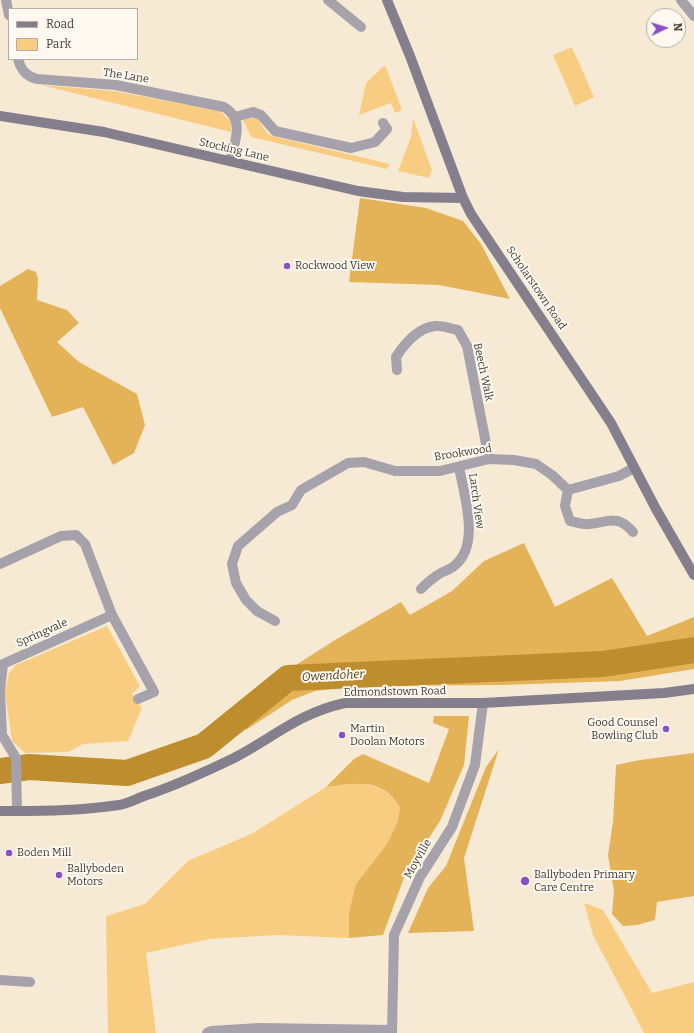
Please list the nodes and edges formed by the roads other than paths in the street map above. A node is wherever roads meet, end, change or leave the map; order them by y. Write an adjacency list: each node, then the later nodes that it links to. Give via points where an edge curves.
1 (6, 0): 5 (street)
2 (328, 0): 7 (street)
3 (387, 0): 13 (main road, Scholarstown Road)
4 (681, 0): 6 (street)
5 (8, 10)
6 (694, 16)
7 (361, 27)
8 (18, 60): 10 (street, The Lane, via 28,77 116,85 224,107)
9 (0, 116): 12 (main road, Stocking Lane, via 104,132)
10 (235, 117): 11 (street, via 253,112 261,115 275,132 351,148 375,142 387,129); 12 (street, via 237,129)
11 (383, 123)
12 (230, 161): 13 (main road, Stocking Lane, via 358,191 403,197)
13 (463, 198): 17 (main road, Scholarstown Road, via 611,423)
14 (397, 370): 15 (street, Beech Walk, via 396,357 404,344 424,330 437,326 458,330 467,346)
15 (489, 460): 16 (street, Brookwood); 18 (street, Brookwood, via 514,460 536,464)
16 (459, 467): 22 (street, Larch View, via 466,504 469,544 454,566 435,576); 24 (street, Brookwood, via 395,471 364,462 348,463 301,490 292,505 278,512 238,546 232,564 236,583 246,600 257,611)
17 (634, 468): 18 (street, via 619,476); 21 (main road, Scholarstown Road)
18 (568, 490): 19 (street, via 565,506 570,521 588,524 615,520 628,525)
19 (633, 532)
20 (0, 564): 23 (street, via 61,536 76,535 85,544)
21 (694, 575)
22 (420, 589)
23 (112, 615): 26 (street, via 154,692); 28 (street, Springvale, via 3,664 0,691)
24 (275, 621)
25 (694, 689): 27 (main road, Edmondstown Road, via 664,693)
26 (138, 699)
27 (483, 703): 30 (main road, Edmondstown Road, via 360,703 325,707 304,716 249,750 210,770 120,805); 33 (street, Moyville, via 475,765 452,827 420,877 394,935)
28 (1, 735): 30 (street, Springvale, via 16,758)
29 (0, 811): 30 (main road, Edmondstown Road)
30 (17, 811)
31 (0, 980): 32 (street)
32 (30, 982)
33 (392, 1032): 34 (street, Moyville, via 259,1028)
34 (207, 1033)

